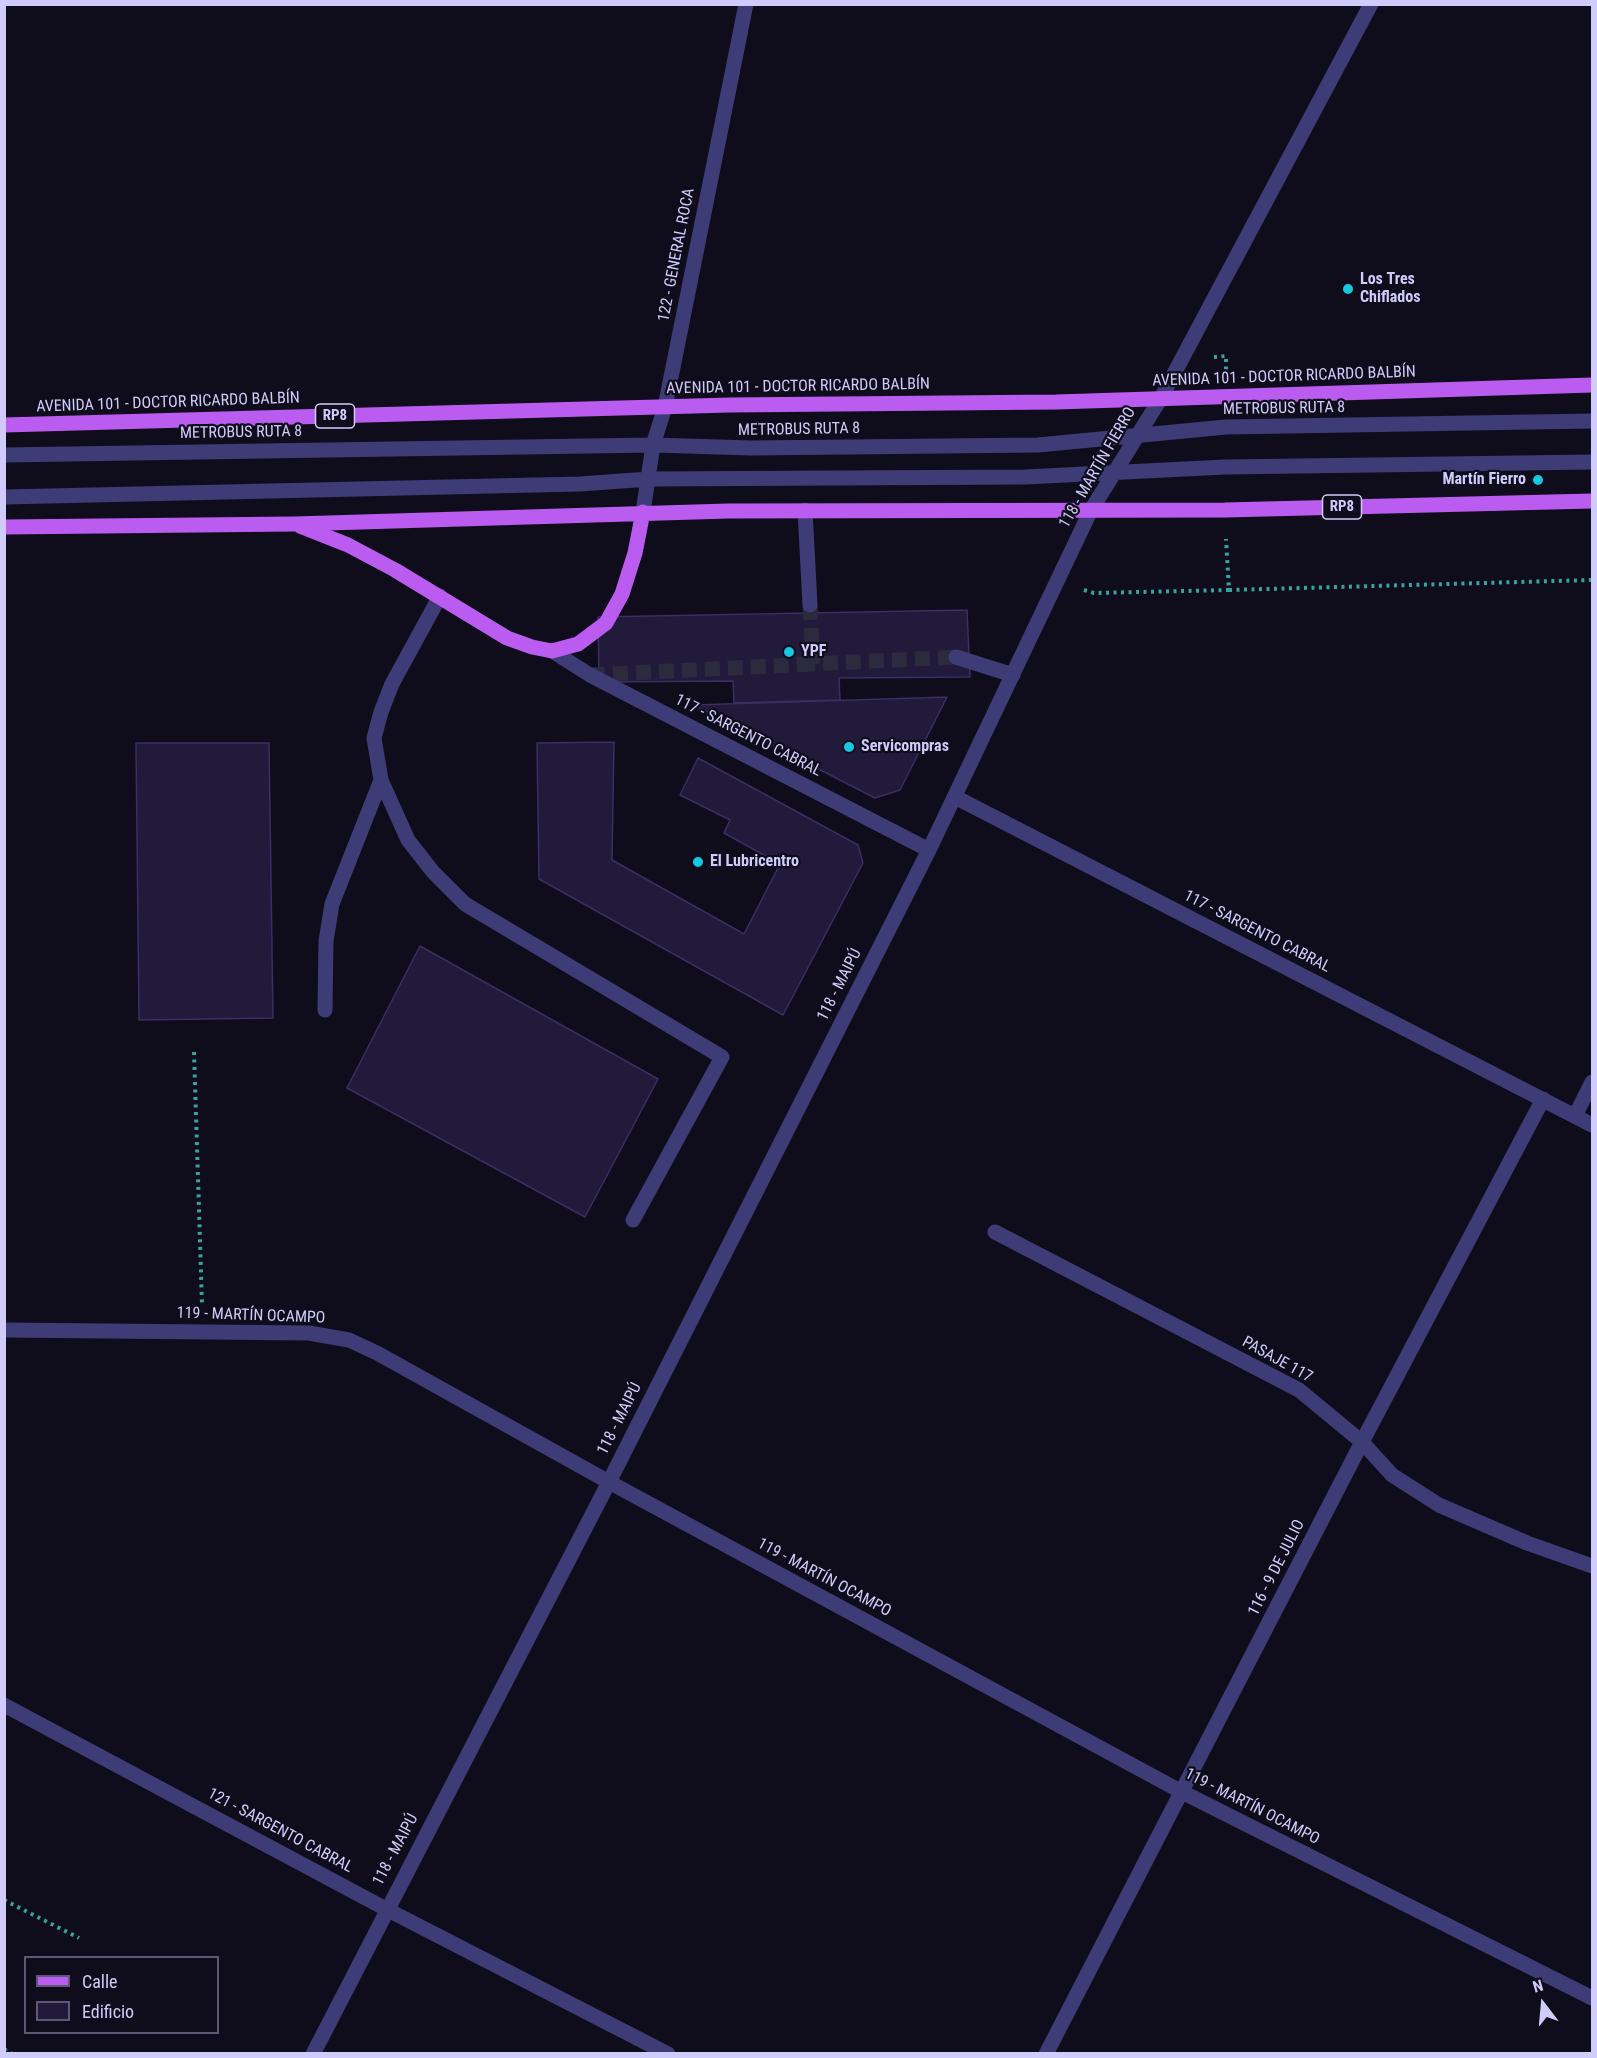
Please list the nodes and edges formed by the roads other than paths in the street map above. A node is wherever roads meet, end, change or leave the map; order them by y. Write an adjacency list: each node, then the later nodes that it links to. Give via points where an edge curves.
1 (746, 4): 5 (street, 122 - GENERAL ROCA)
2 (1371, 4): 4 (street, 118 - MARTÍN FIERRO)
3 (1593, 386): 4 (main road, AVENIDA 101 - DOCTOR RICARDO BALBÍN / RP8)
4 (1161, 398): 5 (main road, AVENIDA 101 - DOCTOR RICARDO BALBÍN / RP8); 8 (street, 118 - MARTÍN FIERRO)
5 (665, 407): 7 (main road, AVENIDA 101 - DOCTOR RICARDO BALBÍN / RP8); 9 (street, 122 - GENERAL ROCA)
6 (1593, 421): 8 (street, METROBUS RUTA 8, via 1242,427)
7 (4, 425)
8 (1136, 436): 9 (street, METROBUS RUTA 8, via 1015,445); 12 (street, 118 - MARTÍN FIERRO)
9 (653, 445): 10 (street, METROBUS RUTA 8); 13 (street, 122 - GENERAL ROCA)
10 (4, 455)
11 (1593, 462): 12 (street, via 1225,467)
12 (1112, 474): 13 (street); 17 (street, 118 - MARTÍN FIERRO)
13 (649, 479): 14 (street, via 580,484); 18 (street, 122 - GENERAL ROCA)
14 (4, 497)
15 (1593, 501): 17 (main road, RP8)
16 (805, 510): 17 (main road, RP8); 18 (main road, RP8); 22 (street)
17 (1091, 510): 25 (street, 118 - MARTÍN FIERRO)
18 (643, 512): 19 (main road, RP8); 23 (main road, via 622,594 606,623 578,644)
19 (294, 524): 20 (main road, RP8); 21 (main road, via 348,545)
20 (4, 527)
21 (440, 596): 23 (main road, via 507,638); 26 (street, via 381,712 374,738)
22 (810, 605)
23 (552, 651): 28 (street, 117 - SARGENTO CABRAL, via 590,675)
24 (956, 657): 25 (street)
25 (1013, 675): 27 (street, 118 - MARTÍN FIERRO)
26 (381, 780): 29 (street, via 332,904 326,941); 34 (street, via 408,840 465,904 722,1057)
27 (955, 797): 28 (street, 118 - MAIPÚ); 31 (street, 117 - SARGENTO CABRAL)
28 (929, 850): 38 (street, 118 - MAIPÚ)
29 (325, 1010)
30 (1593, 1082): 32 (street)
31 (1543, 1099): 32 (street, 117 - SARGENTO CABRAL); 37 (street, 116 - 9 DE JULIO)
32 (1575, 1116): 33 (street, 117 - SARGENTO CABRAL)
33 (1593, 1125)
34 (633, 1220)
35 (995, 1232): 37 (street, PASAJE 117, via 1299,1390)
36 (4, 1330): 38 (street, 119 - MARTÍN OCAMPO, via 309,1333 349,1340)
37 (1362, 1442): 39 (street, PASAJE 117, via 1392,1475 1439,1505 1527,1544); 41 (street, 116 - 9 DE JULIO)
38 (609, 1482): 41 (street, 119 - MARTÍN OCAMPO); 42 (street, 118 - MAIPÚ)
39 (1593, 1566)
40 (4, 1705): 42 (street, 121 - SARGENTO CABRAL)
41 (1182, 1792): 43 (street, 119 - MARTÍN OCAMPO); 46 (street, 116 - 9 DE JULIO)
42 (386, 1909): 44 (street, 118 - MAIPÚ); 45 (street, 121 - SARGENTO CABRAL)
43 (1593, 1998)
44 (313, 2054)
45 (668, 2054)
46 (1046, 2054)

